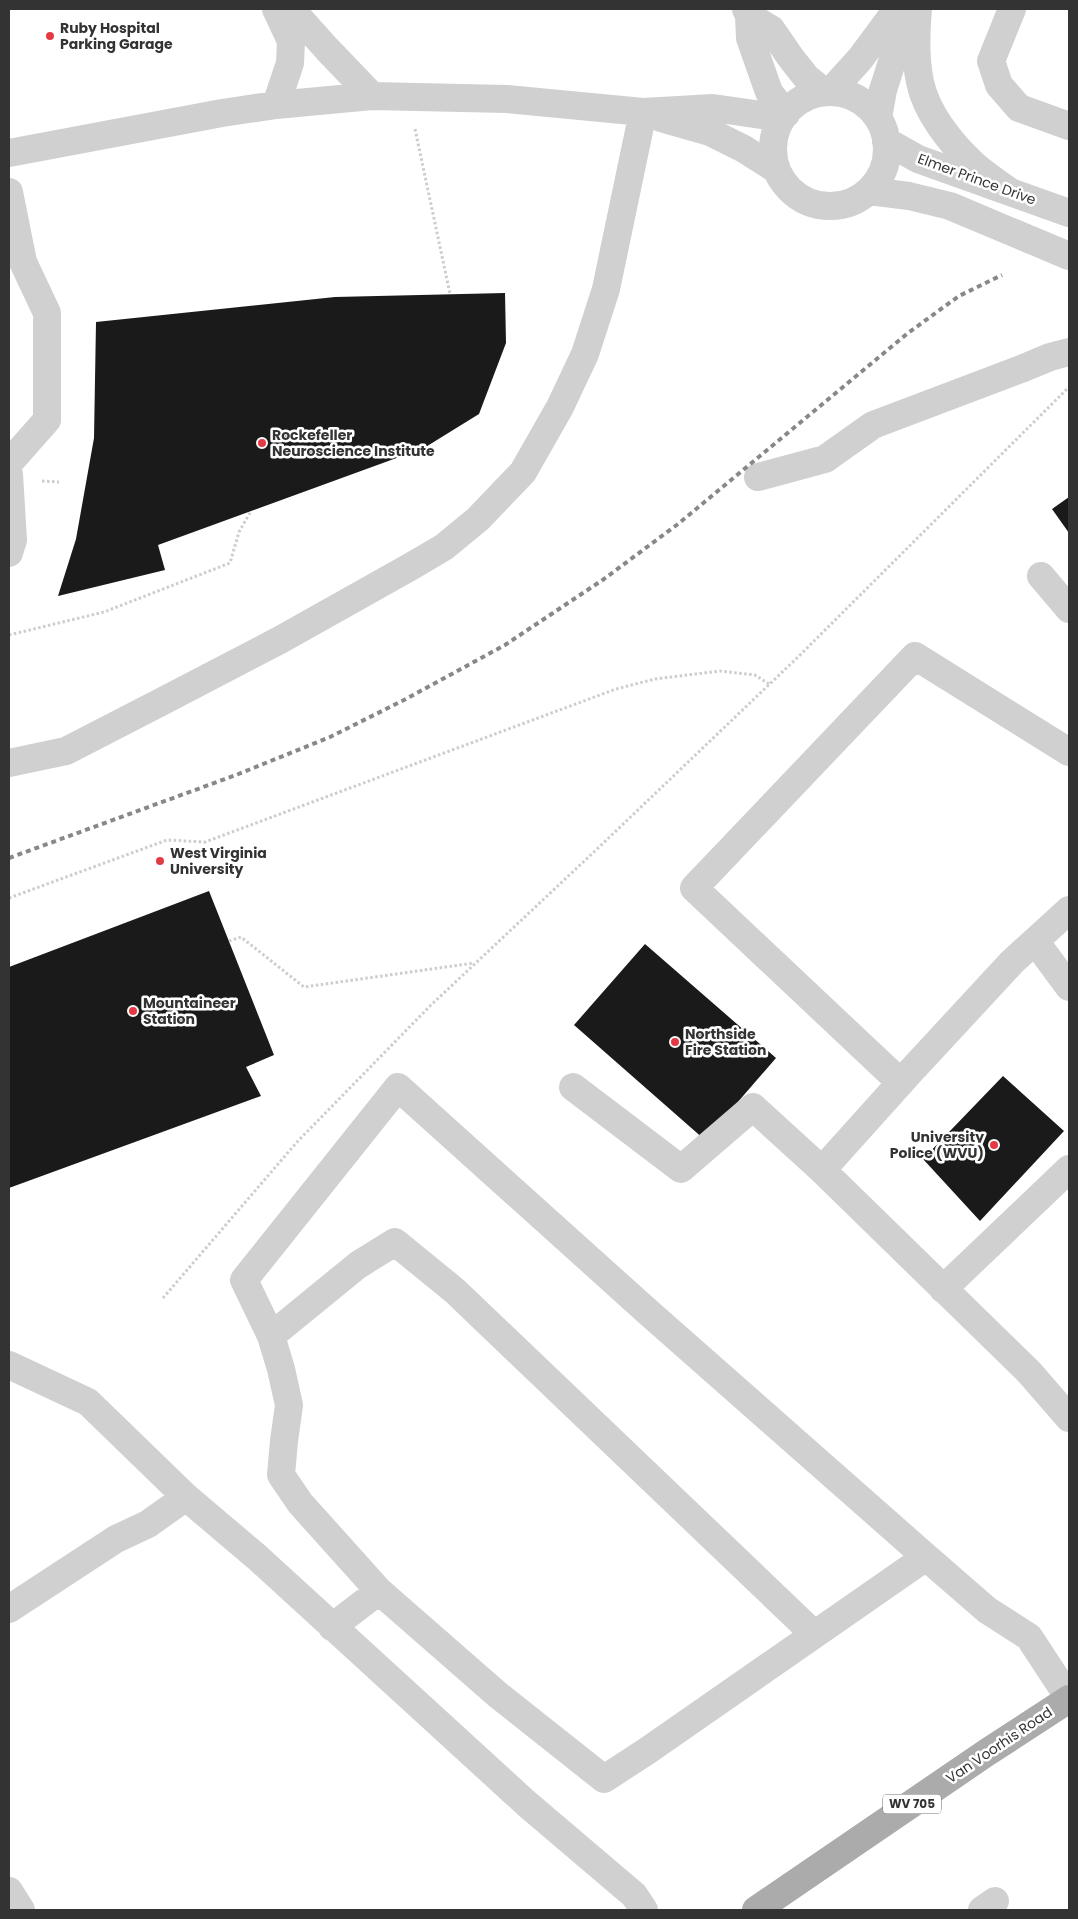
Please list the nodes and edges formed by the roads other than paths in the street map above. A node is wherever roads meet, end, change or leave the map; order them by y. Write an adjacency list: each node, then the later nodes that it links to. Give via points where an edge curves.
1 (276, 9): 10 (street, via 291,41 290,63)
2 (291, 9): 9 (street)
3 (897, 9): 8 (street, via 860,59)
4 (909, 9): 14 (street, via 883,90)
5 (918, 9): 18 (street, via 916,34 920,82 930,108 972,164)
6 (1012, 9): 13 (street, via 991,61 999,85 1019,108)
7 (747, 12): 8 (street, via 771,28 796,64); 12 (street, via 750,38 769,92)
8 (827, 92): 12 (street, via 811,95 794,104); 14 (street, via 849,95 866,104)
9 (372, 96): 10 (street); 11 (street, via 507,99)
10 (276, 105): 15 (street)
11 (642, 112): 12 (street, via 713,108); 16 (street, via 710,132); 31 (street, via 606,289 585,354 560,407 523,472 478,519 444,547 410,567 136,715 66,751)
12 (784, 116): 16 (street, via 774,135 773,154)
13 (1069, 126)
14 (882, 129): 17 (street, via 887,154 883,173); 18 (street, Elmer Prince Drive, via 918,159)
15 (9, 153)
16 (777, 170): 17 (street, via 788,188 803,200 821,206 840,206 858,200)
17 (868, 191): 21 (street, via 950,206)
18 (1009, 191): 20 (street, Elmer Prince Drive)
19 (9, 192): 22 (street)
20 (1069, 214)
21 (1069, 256)
22 (16, 272): 24 (street, via 47,313 47,420)
23 (1069, 352): 26 (street, via 873,425 825,459)
24 (9, 463)
25 (9, 474): 27 (street, via 13,540)
26 (758, 477)
27 (9, 553)
28 (1041, 576): 29 (street)
29 (1069, 610)
30 (1069, 752): 35 (street, via 916,656 694,888)
31 (9, 763)
32 (1069, 910): 33 (street)
33 (1035, 941): 34 (street); 35 (street)
34 (1069, 987)
35 (900, 1082): 38 (street)
36 (573, 1087): 38 (street, via 681,1169 753,1107)
37 (1069, 1169): 39 (street)
38 (822, 1170): 39 (street)
39 (943, 1289): 42 (street, via 1029,1372)
40 (271, 1336): 44 (street, via 244,1280 398,1087); 45 (street, via 289,1405 281,1475 300,1504); 48 (street, via 358,1265 395,1242 455,1291)
41 (9, 1365): 43 (street, via 88,1402)
42 (1069, 1418)
43 (186, 1497): 46 (street); 47 (street)
44 (926, 1557): 48 (street); 49 (street, via 987,1610 1028,1638)
45 (379, 1591): 47 (street); 48 (street, via 498,1695 604,1779)
46 (9, 1609)
47 (332, 1627): 52 (street, via 527,1804 634,1895)
48 (814, 1634)
49 (1069, 1698): 53 (main road, Van Voorhis Road / WV 705)
50 (9, 1891): 51 (street)
51 (21, 1910)
52 (644, 1910)
53 (756, 1910)

